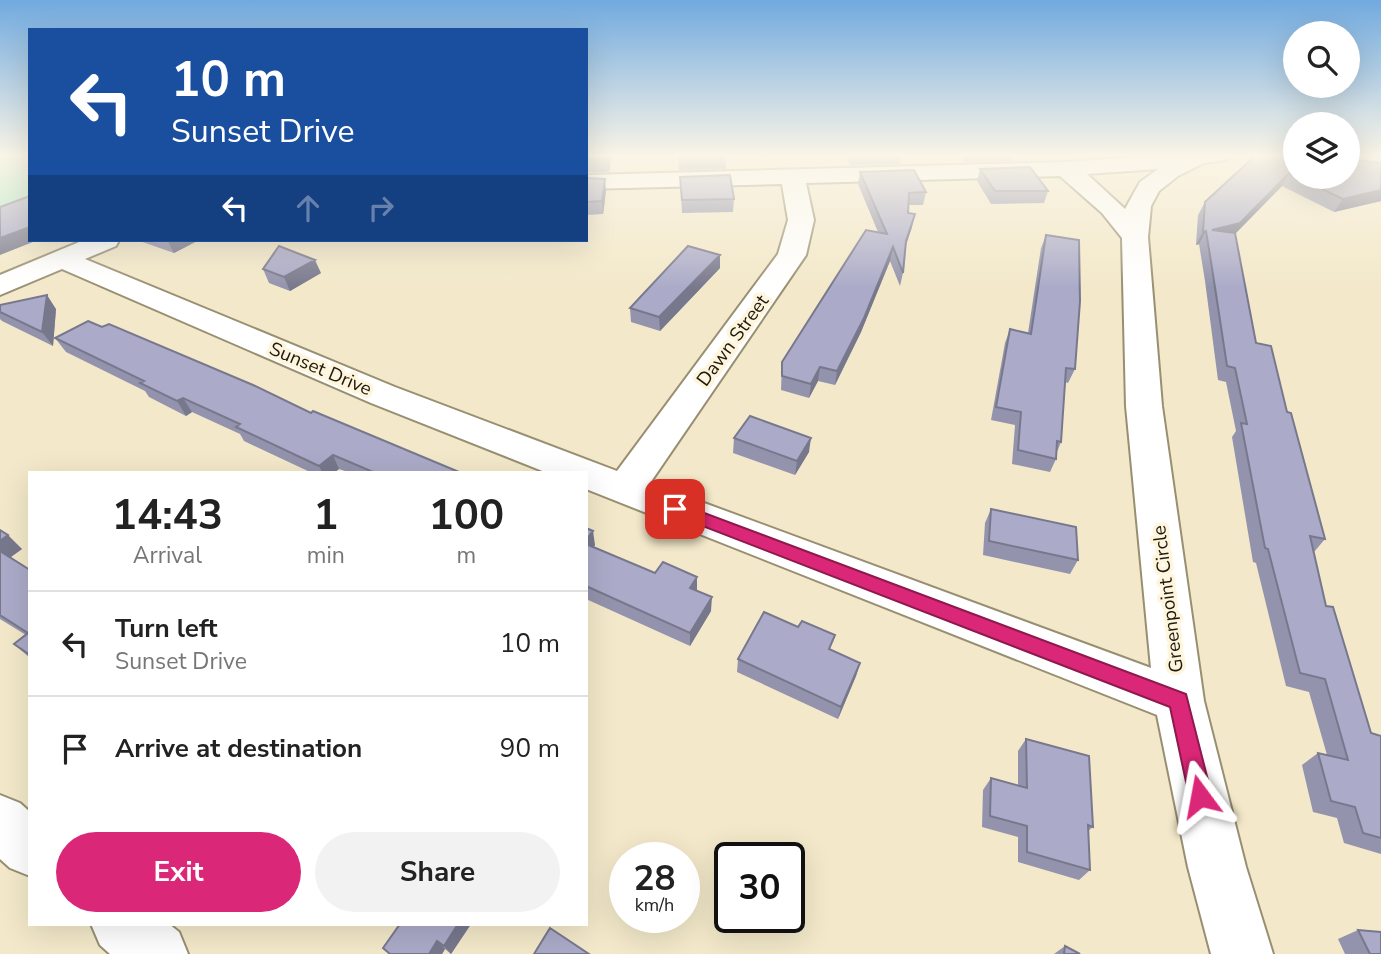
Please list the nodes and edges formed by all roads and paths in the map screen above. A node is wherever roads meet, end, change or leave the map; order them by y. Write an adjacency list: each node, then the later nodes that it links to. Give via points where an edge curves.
1 (797, 200): 9 (street, Dawn Street, via 801,220 792,255)
2 (1101, 200): 4 (street)
3 (1142, 200): 4 (street, Greenpoint Circle)
4 (1135, 237): 10 (street, Greenpoint Circle, via 1144,406)
5 (101, 242): 6 (street)
6 (61, 259): 7 (street); 8 (street, Sunset Drive)
7 (0, 286)
8 (577, 471)
9 (597, 479): 10 (street, Sunset Drive)
10 (1179, 701): 15 (street, Greenpoint Circle)
11 (0, 823): 12 (street)
12 (28, 846)
13 (123, 926): 14 (street)
14 (157, 954)
15 (1242, 954)

